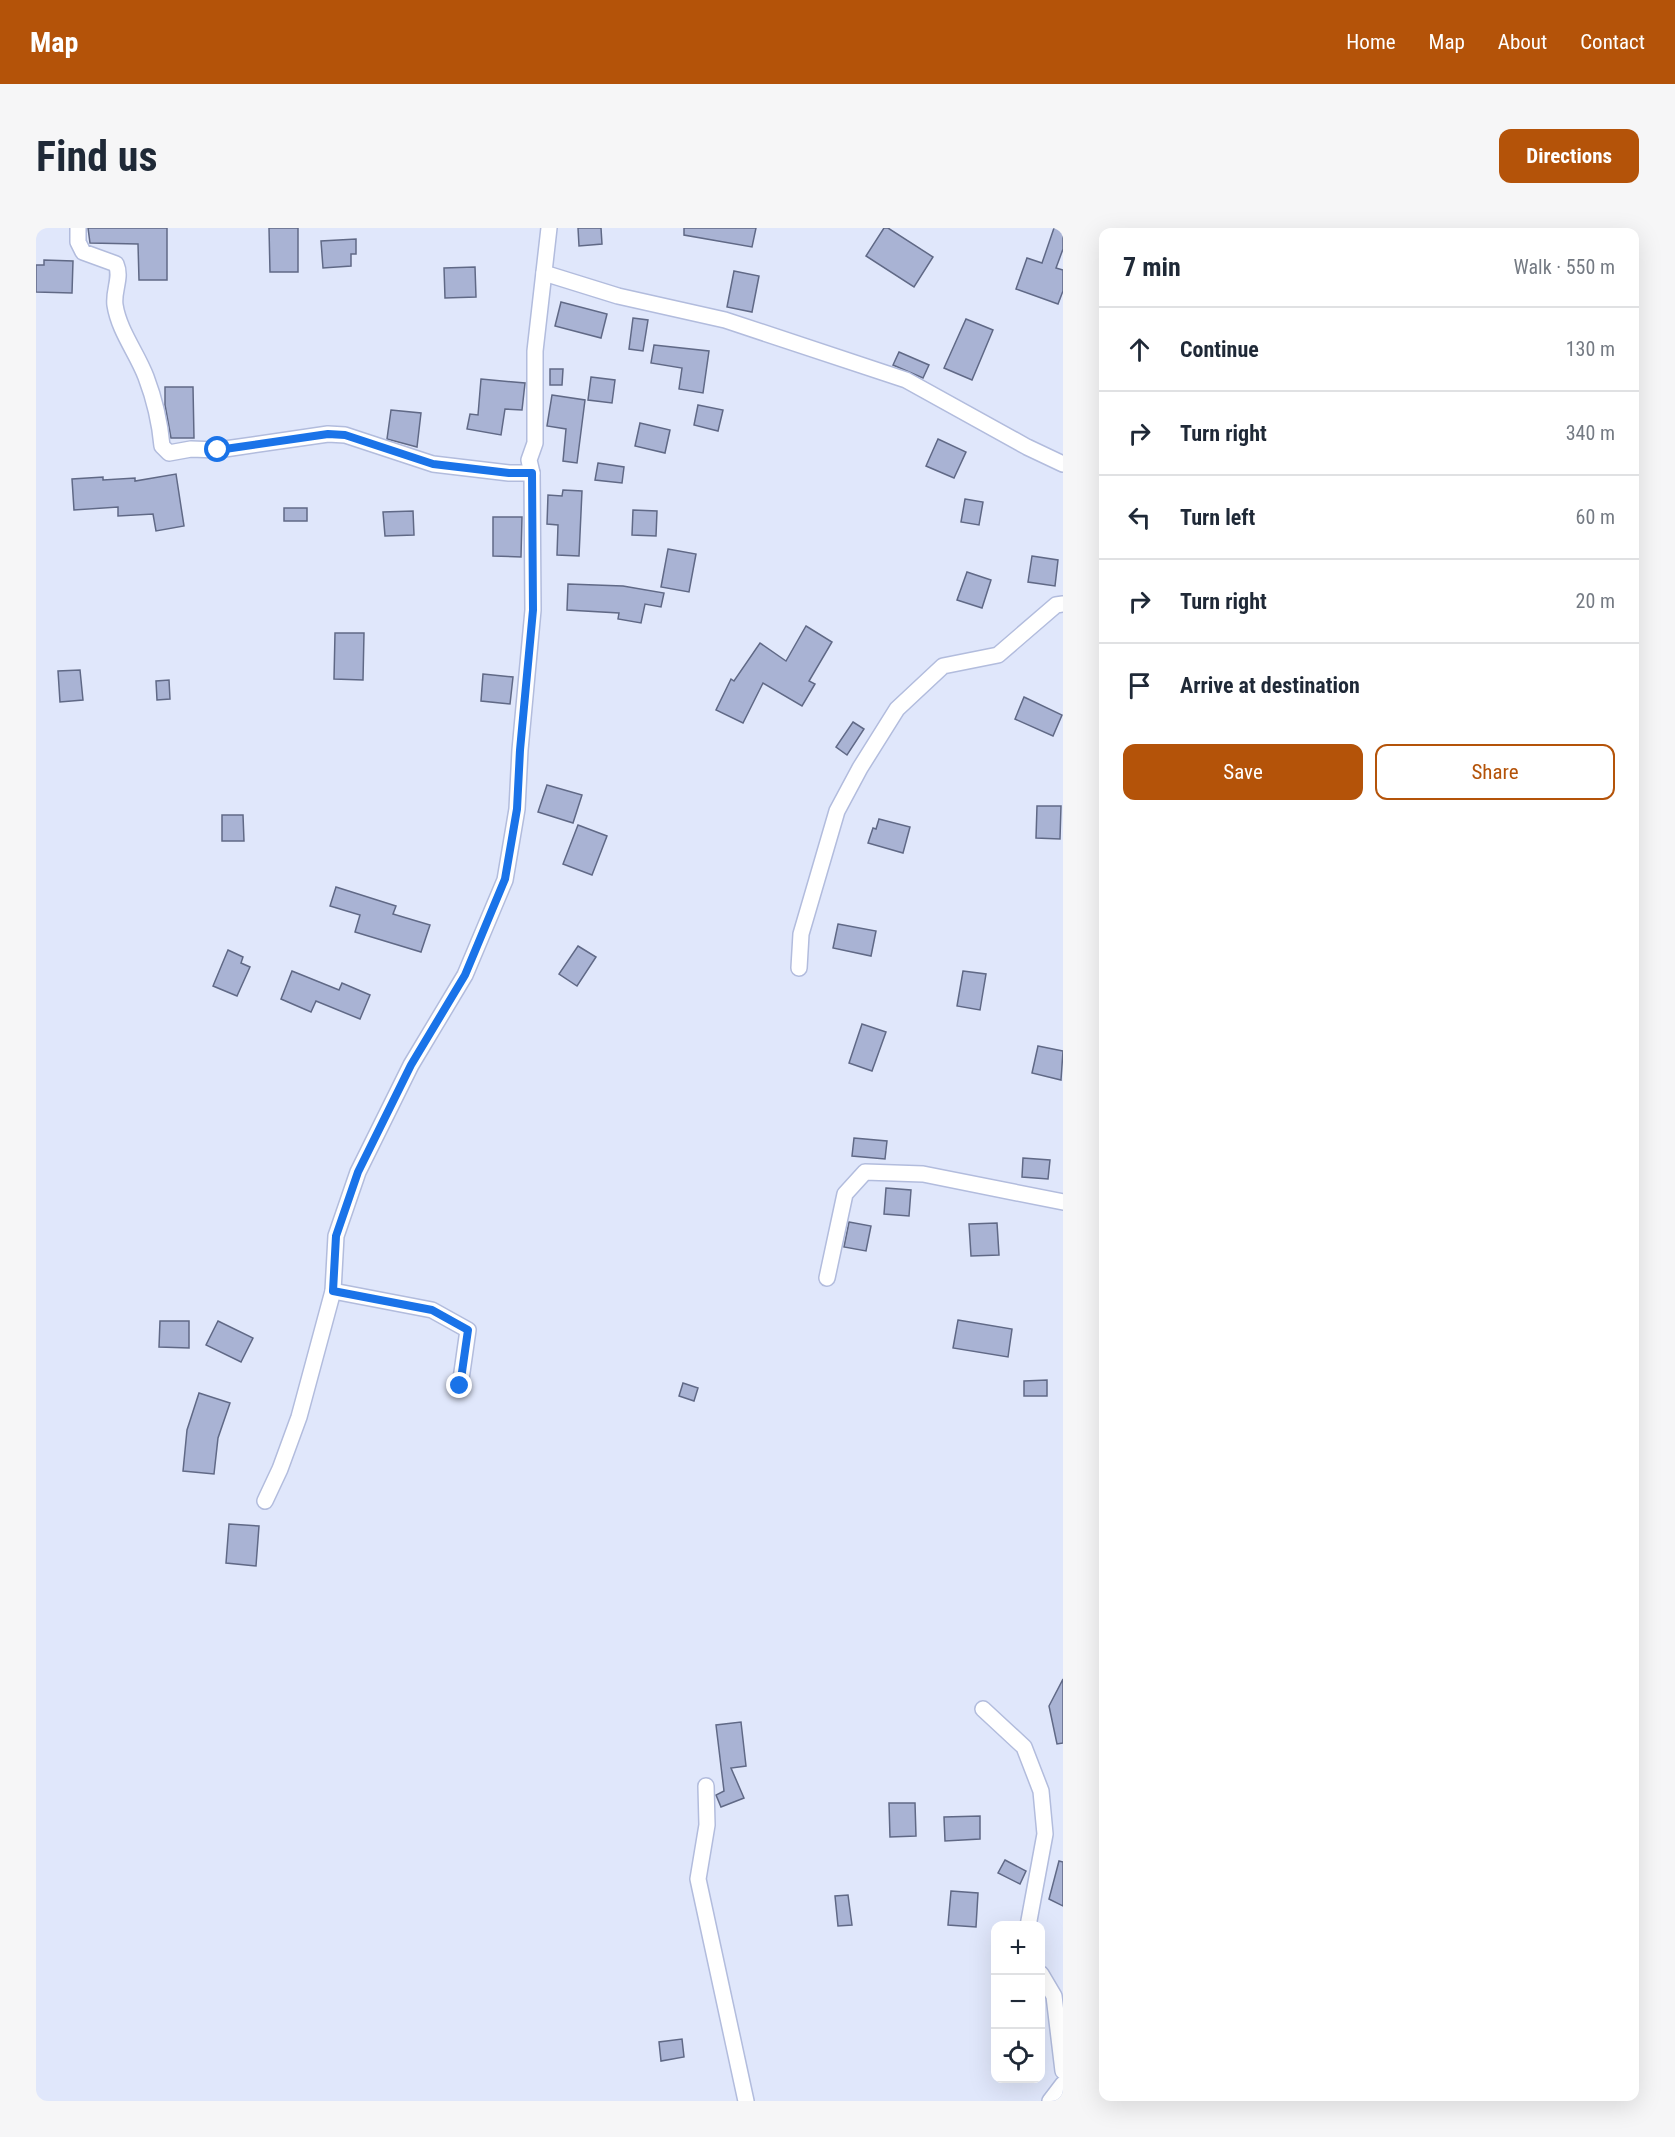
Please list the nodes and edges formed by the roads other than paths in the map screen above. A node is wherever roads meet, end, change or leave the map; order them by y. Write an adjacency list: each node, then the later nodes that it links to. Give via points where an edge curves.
1 (78, 228): 5 (street, via 83,252 116,264 119,272 114,302 119,321 146,378 162,446 169,453 328,434 345,435 433,464)
2 (549, 228): 3 (street)
3 (544, 273): 4 (street, via 618,296 726,320 906,381); 5 (street, via 535,351 535,443 529,460)
4 (1063, 464)
5 (532, 473): 10 (street, via 533,610 517,809 505,879 465,975 411,1065 358,1172 336,1236)
6 (1063, 604): 7 (street, via 1056,605 998,655 944,666 897,709 837,811 801,934)
7 (799, 968)
8 (1063, 1202): 9 (street, via 922,1174 865,1172 845,1194)
9 (827, 1278)
10 (333, 1291): 11 (street, via 432,1310 468,1330); 12 (street, via 299,1417)
11 (460, 1386)
12 (265, 1501)
13 (984, 1709): 15 (street, via 1024,1747 1041,1791 1045,1834)
14 (706, 1786): 19 (street, via 707,1825 698,1879)
15 (1029, 1921)
16 (1042, 1975): 17 (street, via 1054,1996)
17 (1063, 2071)
18 (1063, 2084): 20 (street)
19 (746, 2101)
20 (1050, 2101)

